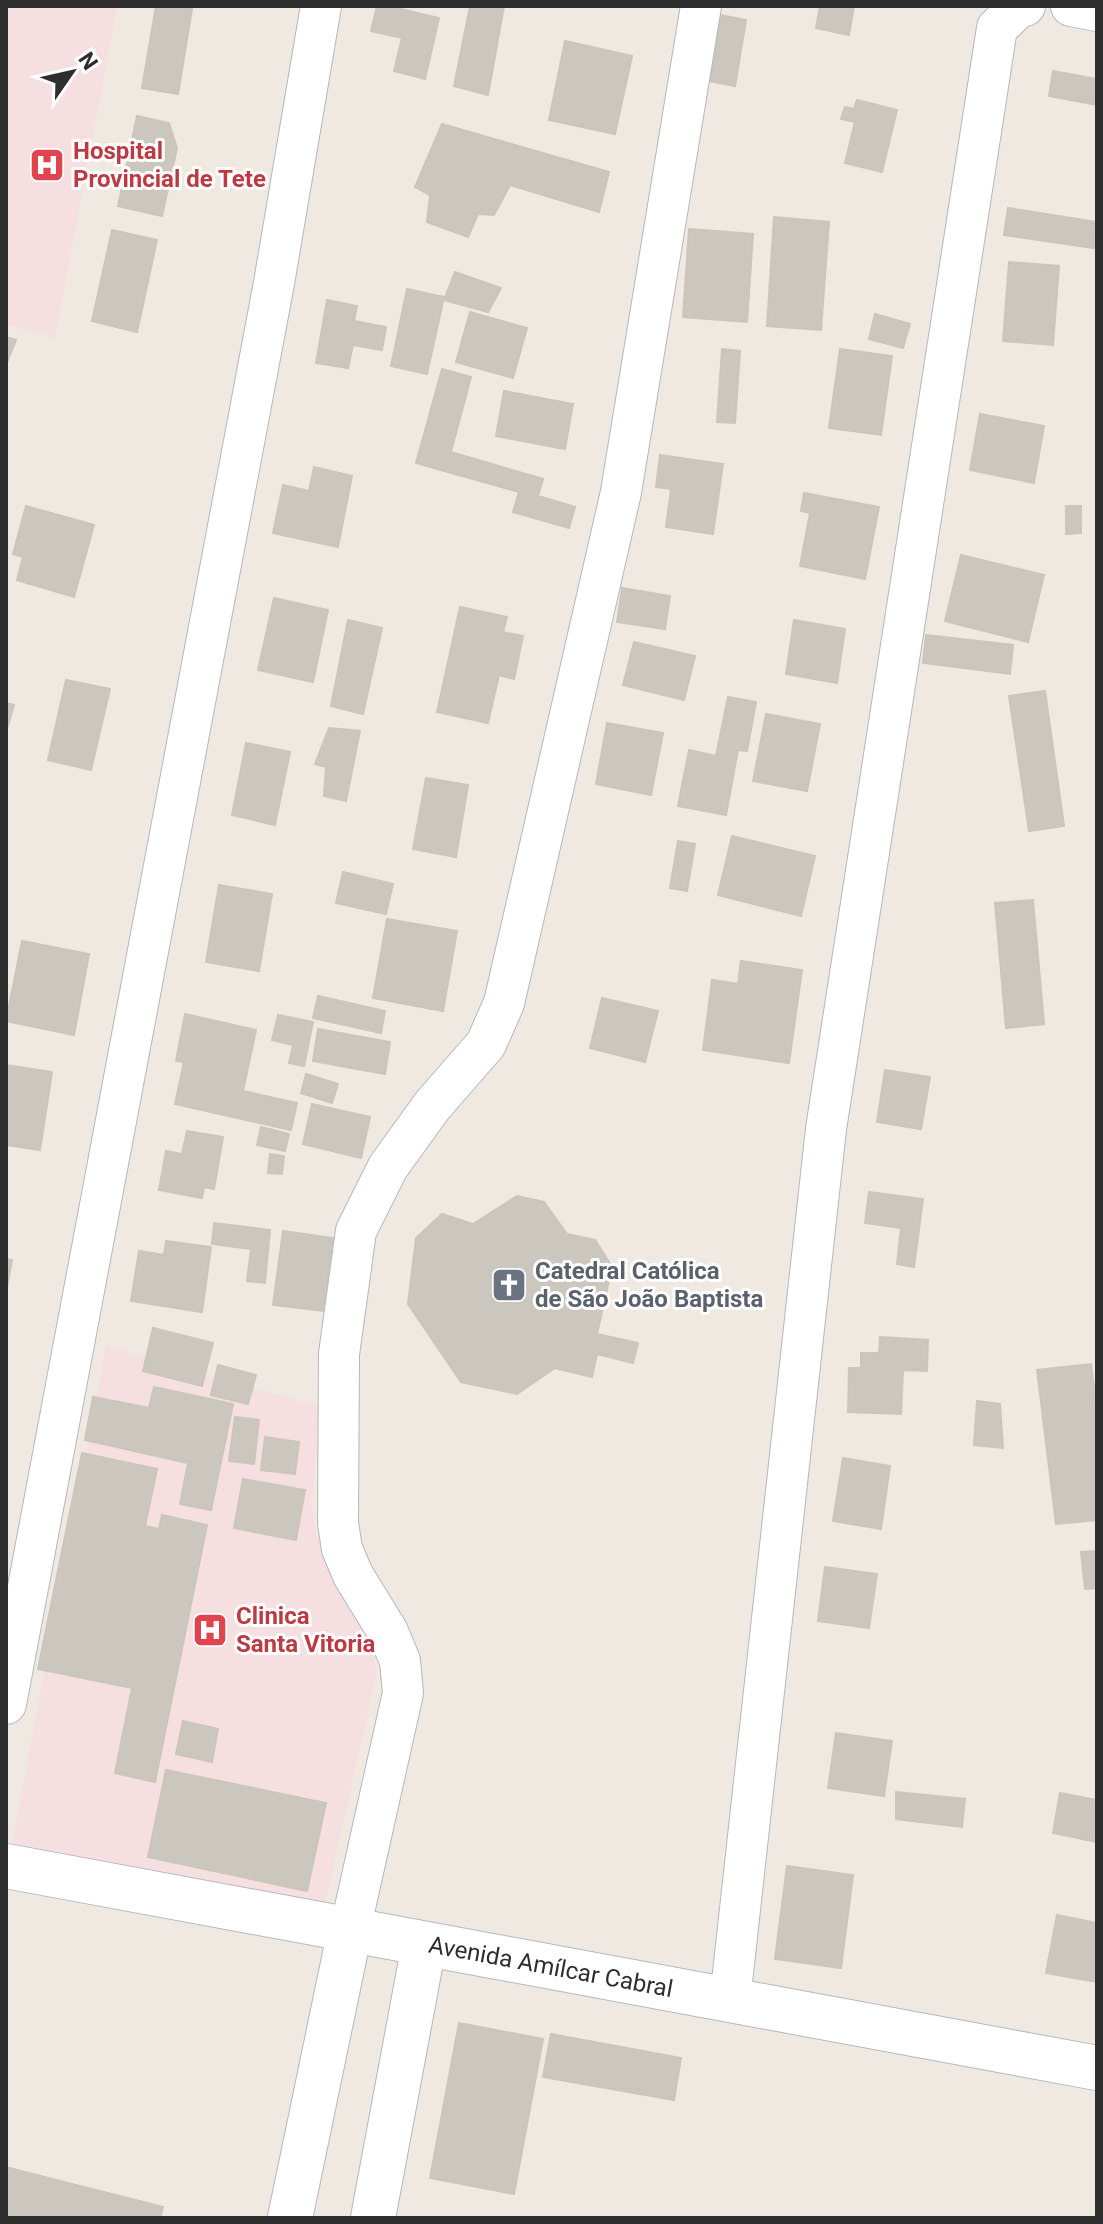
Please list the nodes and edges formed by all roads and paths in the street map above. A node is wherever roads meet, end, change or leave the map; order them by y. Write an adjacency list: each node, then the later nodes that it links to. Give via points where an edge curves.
1 (321, 6): 6 (street, via 271,299)
2 (701, 6): 8 (street, via 621,492 504,1003 486,1044 388,1167 356,1231 339,1354 338,1523 353,1575 400,1661 403,1693)
3 (1025, 6): 10 (street, via 997,28 826,1129)
4 (1071, 6): 5 (street)
5 (1097, 11)
6 (6, 1704)
7 (6, 1866): 8 (street, Avenida Amílcar Cabral)
8 (350, 1930): 9 (street, Avenida Amílcar Cabral); 12 (street)
9 (424, 1945): 10 (street, Avenida Amílcar Cabral); 13 (street)
10 (730, 2000): 11 (street, Avenida Amílcar Cabral)
11 (1097, 2068)
12 (290, 2218)
13 (373, 2218)

